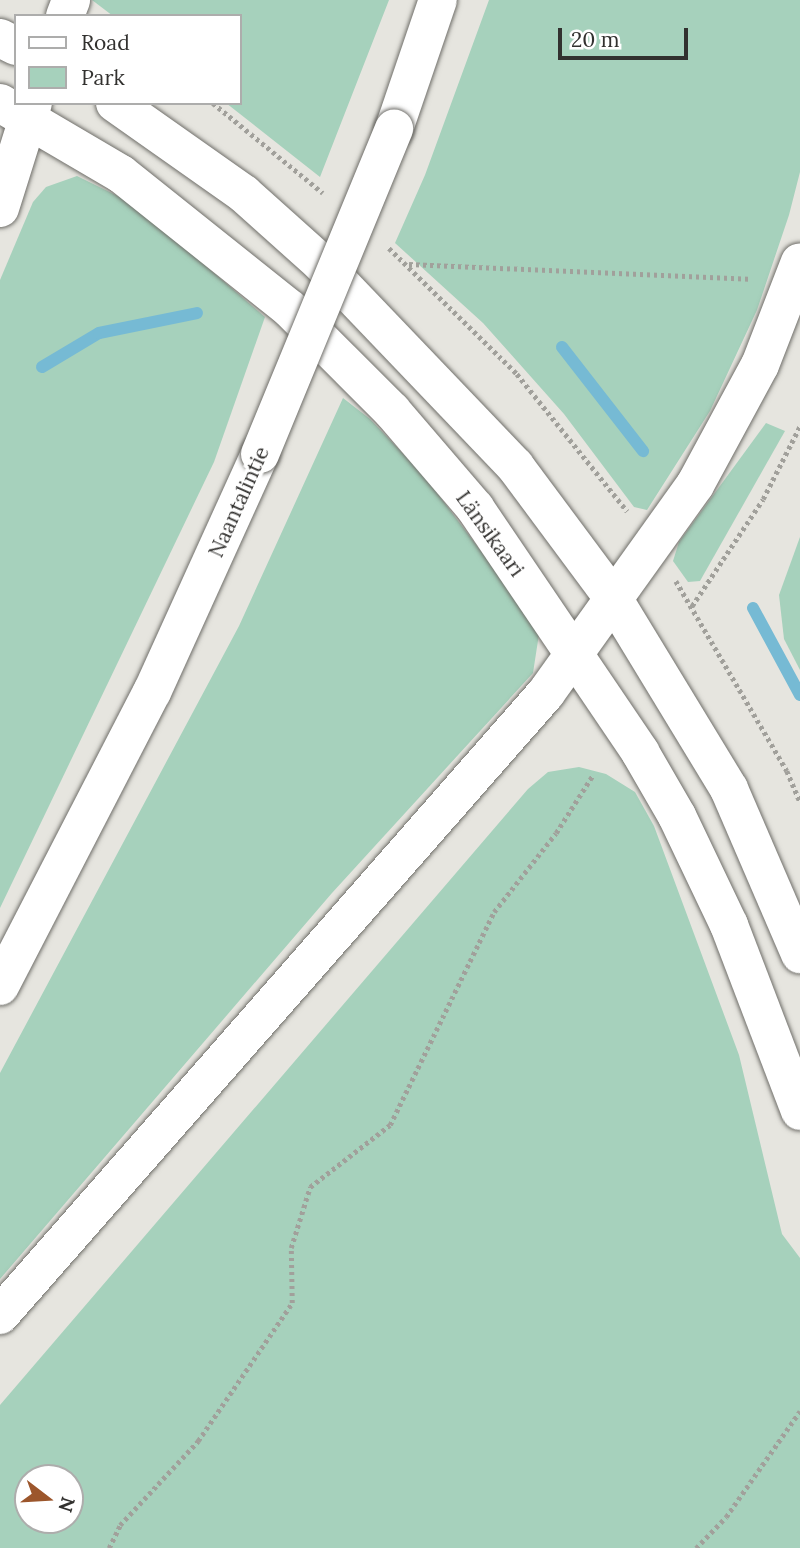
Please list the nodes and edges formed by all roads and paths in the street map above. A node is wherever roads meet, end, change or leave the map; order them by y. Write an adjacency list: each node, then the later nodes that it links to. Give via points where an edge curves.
1 (438, 0): 19 (main road, Naantalintie, bridge, via 394,129 260,454 152,692)
2 (118, 105): 13 (main road, via 244,194 321,263 516,466)
3 (215, 105): 5 (path)
4 (20, 109): 6 (main road); 15 (main road, Länsikaari, via 121,174 290,309 392,411 475,508)
5 (325, 195)
6 (0, 208)
7 (377, 238): 9 (path)
8 (800, 262): 12 (main road, via 760,365 727,429 695,485)
9 (409, 264): 10 (path); 12 (path, via 517,374)
10 (753, 279)
11 (800, 426): 14 (path, via 763,499)
12 (651, 544): 13 (main road); 14 (path)
13 (613, 598): 15 (main road); 18 (main road, via 729,789)
14 (692, 606): 17 (path)
15 (574, 653): 20 (main road, Länsikaari, via 677,816 729,925); 21 (main road, via 546,693 408,853)
16 (593, 775): 23 (path, via 556,833 494,912 390,1125 310,1187 291,1248 292,1303 198,1441 120,1525)
17 (800, 801)
18 (800, 954)
19 (0, 986)
20 (800, 1111)
21 (0, 1315)
22 (800, 1411): 24 (path, via 726,1517)
23 (109, 1548)
24 (696, 1548)

